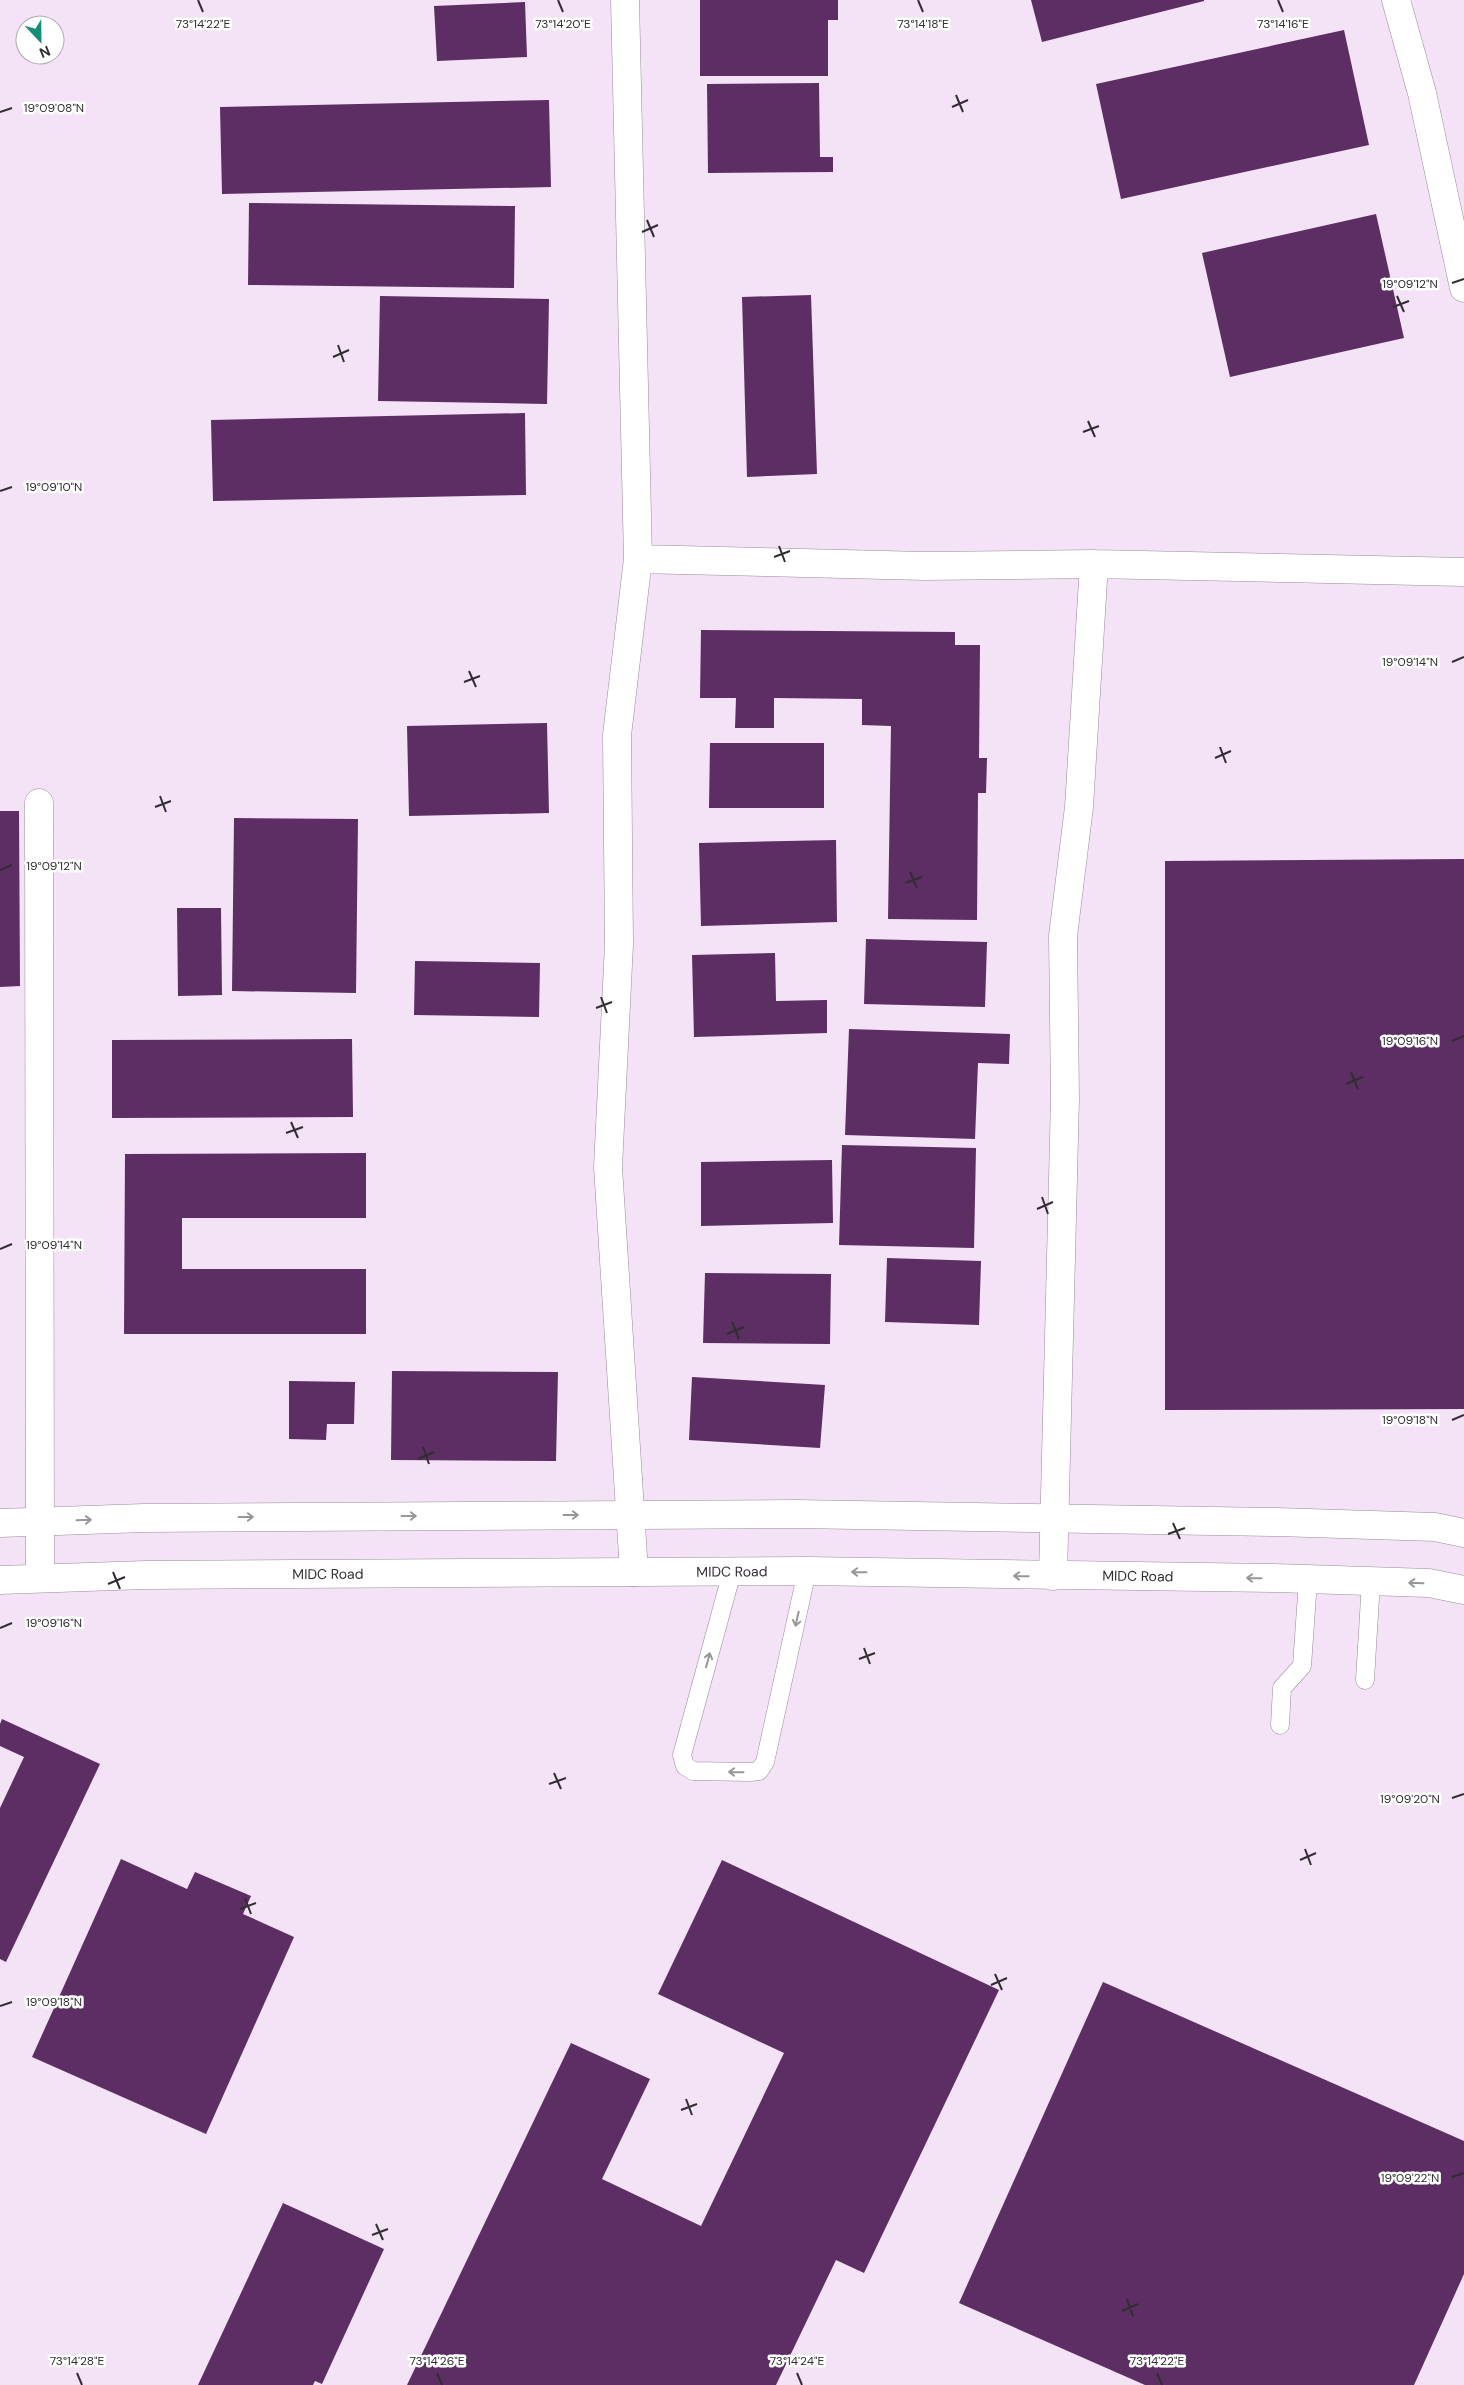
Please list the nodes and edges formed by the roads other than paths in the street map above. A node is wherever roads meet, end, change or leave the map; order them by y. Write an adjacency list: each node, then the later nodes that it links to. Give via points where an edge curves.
1 (625, 0): 5 (street)
2 (1396, 0): 3 (street)
3 (1458, 234): 4 (street)
4 (1464, 288)
5 (638, 559): 6 (street, via 925,566); 9 (street, via 617,735 619,944 608,1167)
6 (1094, 564): 7 (street); 10 (street, via 1079,807 1063,936 1065,1098)
7 (1464, 572)
8 (40, 803): 11 (street)
9 (630, 1515): 10 (street, via 796,1514); 11 (street, one-way to 9, via 154,1518); 15 (street)
10 (1054, 1520): 13 (street, via 1287,1522 1435,1527); 17 (street)
11 (40, 1522): 12 (street); 18 (street)
12 (0, 1523)
13 (1464, 1533)
14 (807, 1571): 16 (street, MIDC Road); 16 (lane, one-way to 16, via 765,1762 759,1771 693,1772 686,1766 682,1755); 17 (street, MIDC Road, one-way to 14)
15 (634, 1572): 16 (street, MIDC Road); 18 (street, MIDC Road)
16 (732, 1572)
17 (1053, 1576): 20 (street, MIDC Road, one-way to 17)
18 (40, 1578): 19 (street, MIDC Road)
19 (0, 1580)
20 (1308, 1580): 21 (street, MIDC Road); 24 (lane, via 1302,1666 1282,1688)
21 (1371, 1581): 22 (street, MIDC Road, one-way to 21, via 1429,1583); 23 (lane)
22 (1464, 1590)
23 (1366, 1680)
24 (1280, 1725)

